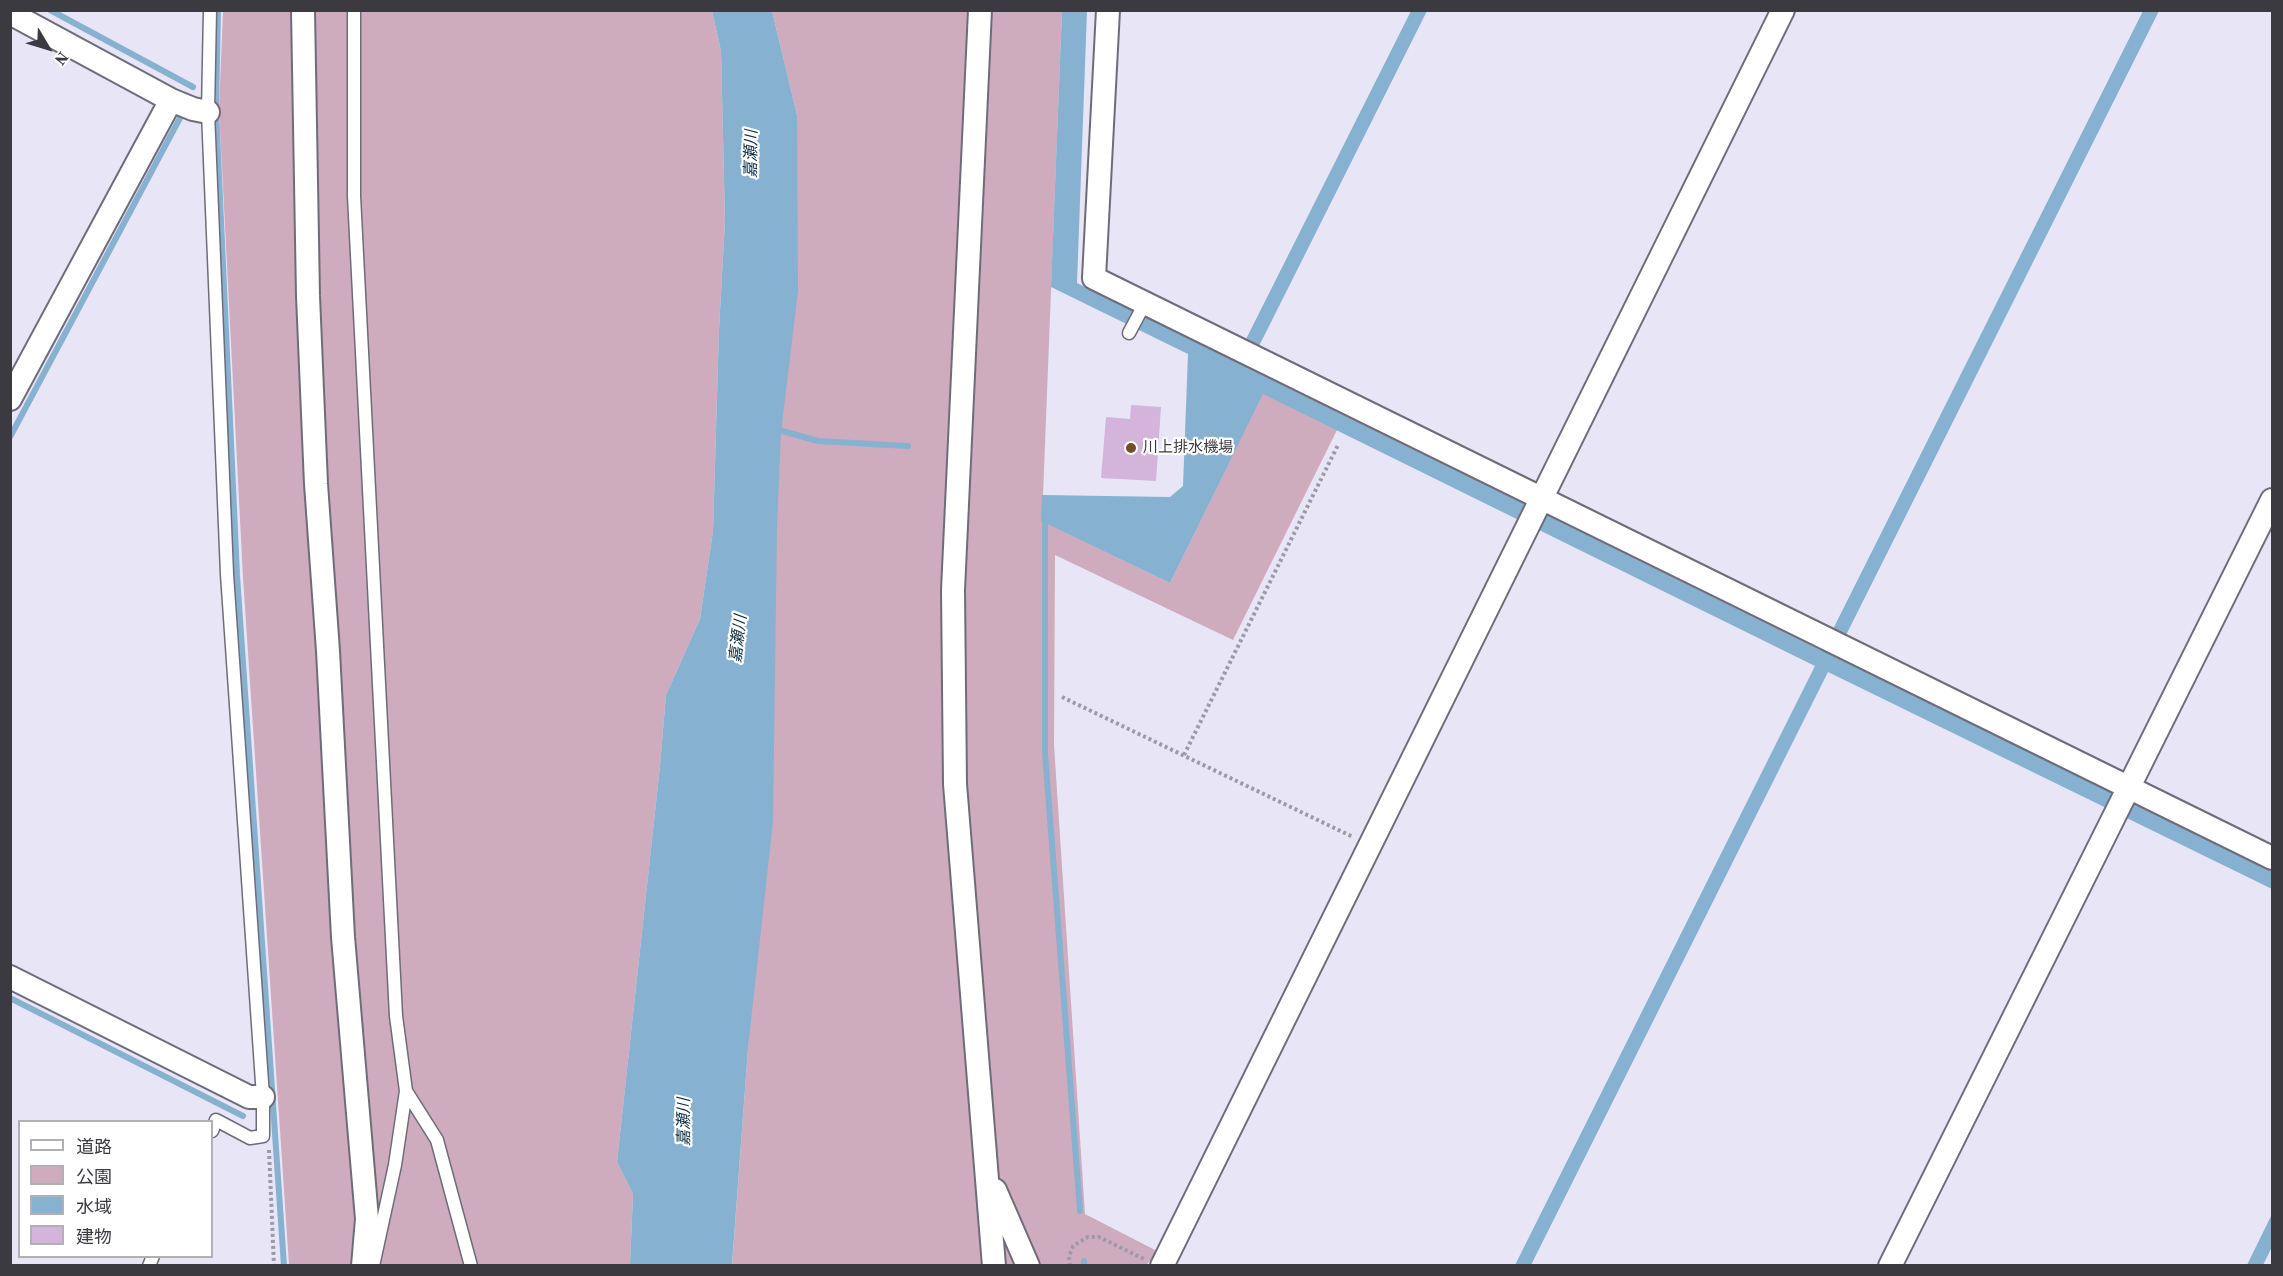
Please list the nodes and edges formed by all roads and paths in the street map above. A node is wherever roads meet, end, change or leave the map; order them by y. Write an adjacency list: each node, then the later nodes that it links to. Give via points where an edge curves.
1 (210, 10): 9 (lane)
2 (303, 10): 29 (street, via 316,484 343,937 367,1219)
3 (354, 10): 22 (lane, via 354,196 396,1017)
4 (980, 10): 26 (street, via 953,590 955,784)
5 (1108, 10): 10 (street, via 1094,278)
6 (1783, 10): 14 (street)
7 (10, 13): 8 (street)
8 (171, 100): 9 (street); 12 (street)
9 (208, 112): 23 (lane, via 227,574)
10 (1145, 303): 11 (lane); 14 (street)
11 (1129, 333)
12 (10, 399)
13 (1338, 445): 17 (path)
14 (1540, 497): 18 (street); 19 (street)
15 (2272, 500): 18 (street)
16 (1062, 697): 17 (path)
17 (1184, 755): 19 (path)
18 (2129, 788): 20 (street); 35 (street)
19 (1369, 846): 27 (street)
20 (2272, 858)
21 (10, 977): 23 (street, via 249,1097)
22 (406, 1091): 30 (lane); 31 (lane, via 437,1140)
23 (263, 1097): 25 (lane)
24 (213, 1128): 25 (lane, via 216,1120 250,1138)
25 (263, 1136): 28 (path, via 269,1149)
26 (988, 1174): 32 (street); 33 (street)
27 (1155, 1263): 34 (path, via 1099,1238 1088,1237 1073,1246)
28 (274, 1266)
29 (363, 1266)
30 (373, 1266)
31 (471, 1266)
32 (994, 1266)
33 (1028, 1266)
34 (1070, 1266)
35 (1890, 1266)

